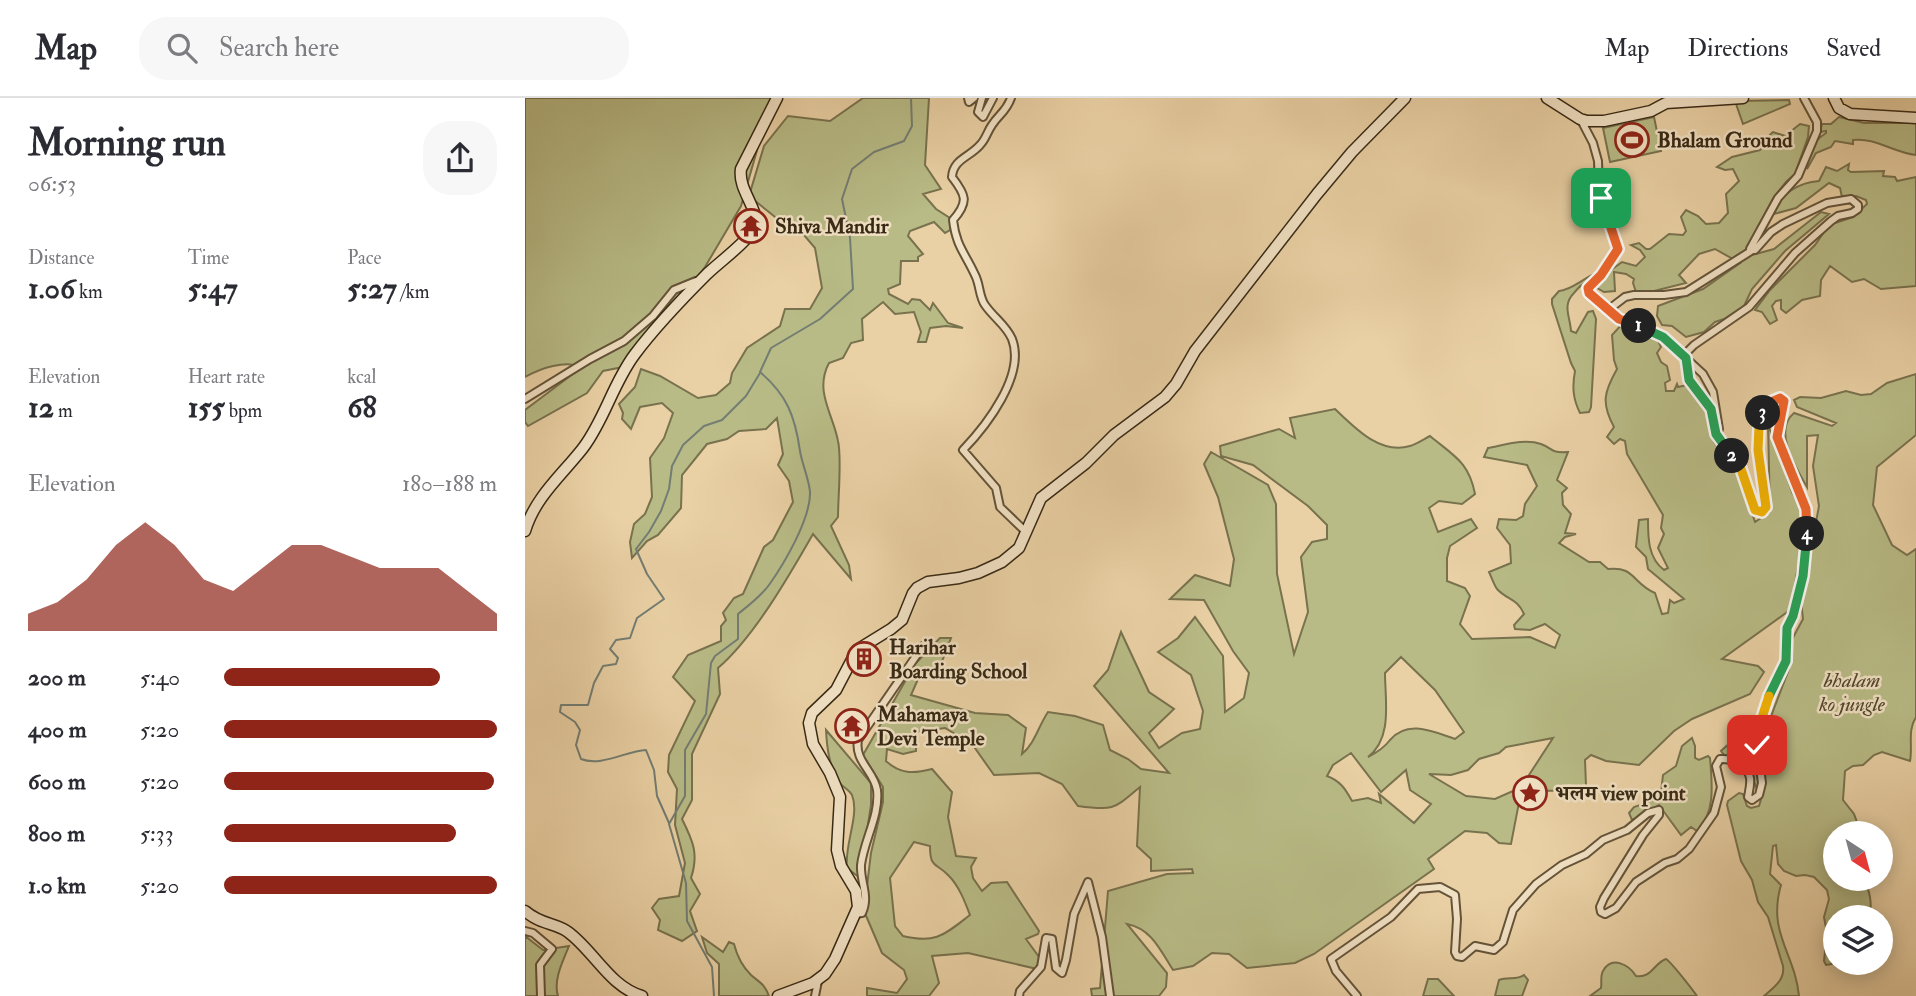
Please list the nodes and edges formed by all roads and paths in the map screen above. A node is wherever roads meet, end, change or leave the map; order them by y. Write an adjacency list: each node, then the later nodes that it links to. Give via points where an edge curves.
1 (777, 98): 15 (main road, via 741,169 741,182 757,225)
2 (968, 98): 3 (street, via 969,102)
3 (974, 98)
4 (982, 98): 5 (street, via 978,112 983,117)
5 (993, 98)
6 (1011, 98): 21 (street, via 979,147 952,170 964,202 953,220 959,248 977,278 985,305 1013,341 1014,366 1001,401 963,450 996,488 1000,507)
7 (1405, 98): 21 (main road, via 1317,194 1195,351 1177,384 1045,493)
8 (1547, 98): 13 (main road)
9 (1743, 98): 13 (main road, via 1666,103 1651,111 1604,121)
10 (1804, 98): 14 (street, via 1817,131 1798,176 1768,213)
11 (1834, 98): 12 (main road, via 1839,108 1850,114)
12 (1916, 118)
13 (1580, 119): 16 (street, via 1593,143 1599,189 1618,249 1588,288)
14 (1751, 251): 16 (street, via 1686,292 1625,297); 17 (street, via 1776,228 1827,203 1846,198 1858,205 1856,211 1837,216 1795,253 1749,307 1694,345)
15 (705, 277): 18 (street, via 674,290 624,341); 20 (main road, via 635,355 596,428 550,484)
16 (1608, 310): 17 (street, via 1663,337)
17 (1686, 358): 19 (street, via 1689,380 1711,409); 19 (street, via 1711,385)
18 (525, 399)
19 (1716, 434): 33 (street, via 1741,469 1755,510 1762,512 1766,507 1759,427 1767,405 1783,399 1778,442 1807,513 1803,576 1787,628 1786,661 1771,688 1758,730 1759,795 1752,800 1748,797 1746,769 1720,760 1716,766 1721,787 1714,813 1686,853 1636,882 1611,912 1601,912 1604,898 1659,815 1659,810 1652,810 1536,884 1513,910 1503,942 1494,950 1475,946 1458,957 1455,895 1440,887 1418,889 1391,917 1331,959)
20 (525, 531)
21 (1026, 532): 24 (main road, via 1019,548 1002,562 959,579 928,582 917,588 902,620 857,650 835,690 812,713 813,744 840,797 838,850 841,866 856,891)
22 (923, 646): 24 (street, via 858,740 858,753 877,793 861,867 866,905 862,913)
23 (525, 911): 28 (main road, via 569,933 618,983)
24 (855, 914): 26 (main road, via 835,959)
25 (525, 931): 27 (street, via 552,949 540,965)
26 (818, 980): 29 (main road); 30 (street)
27 (541, 996)
28 (642, 996)
29 (778, 996)
30 (815, 996)
31 (1020, 996): 32 (street, via 1020,990 1041,967 1046,938 1052,939 1056,968 1062,973 1074,915 1088,882 1102,937)
32 (1109, 996)
33 (1357, 996)

